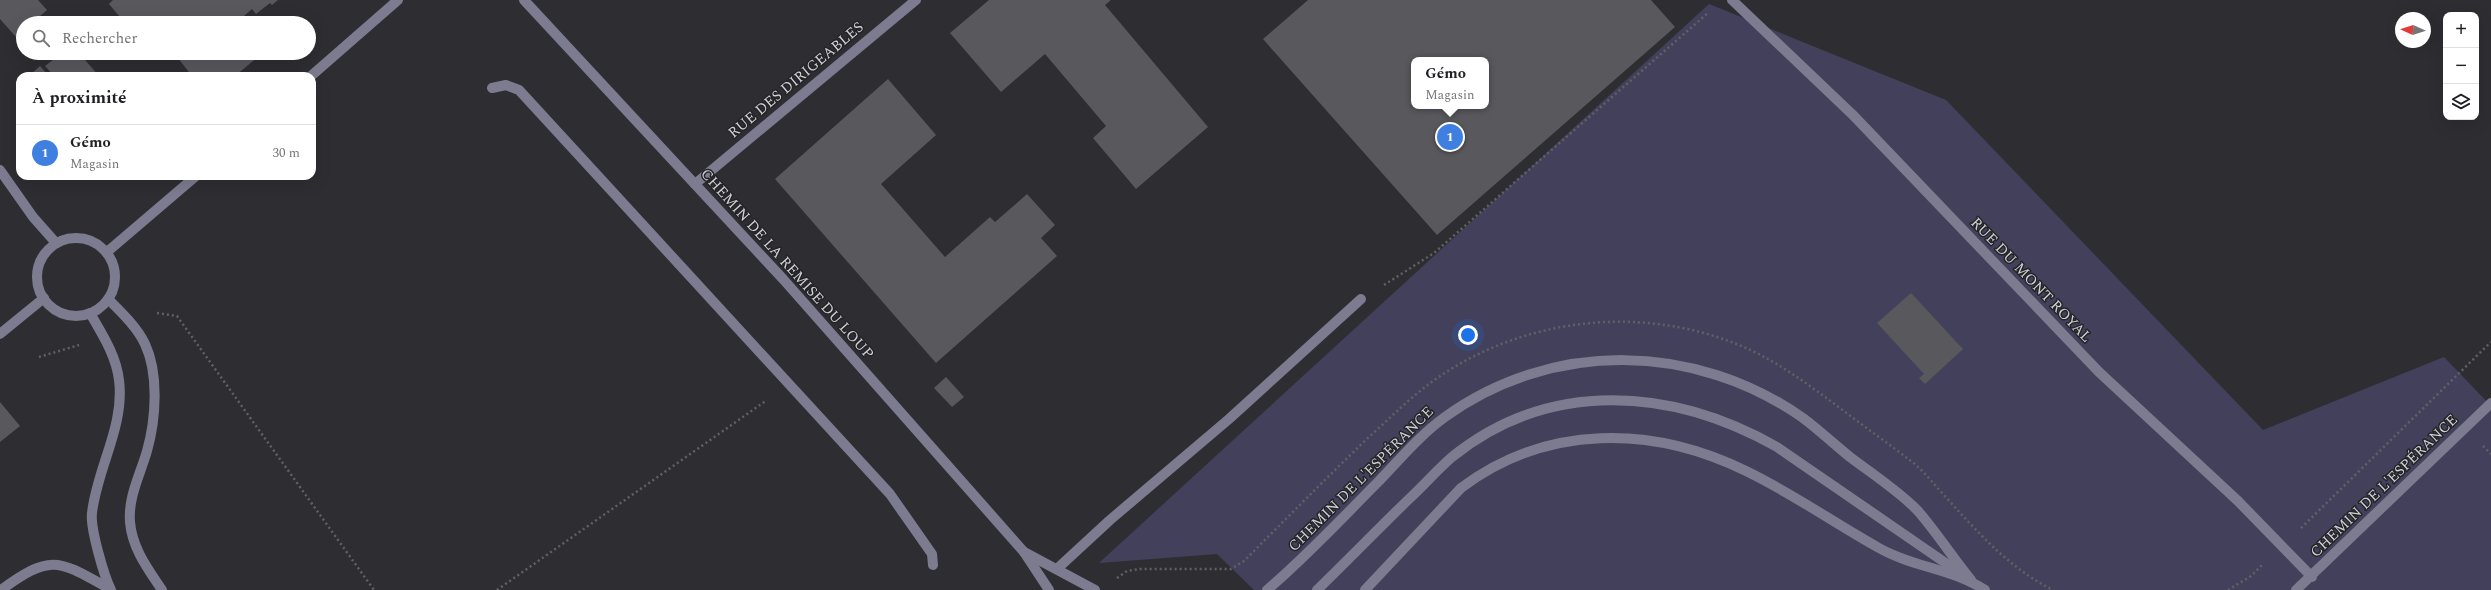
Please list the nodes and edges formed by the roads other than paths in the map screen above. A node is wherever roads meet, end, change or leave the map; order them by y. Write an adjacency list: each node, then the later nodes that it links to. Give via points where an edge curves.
1 (398, 0): 5 (street)
2 (524, 0): 9 (street, CHEMIN DE LA REMISE DU LOUP)
3 (916, 0): 9 (street, RUE DES DIRIGEABLES)
4 (1732, 0): 21 (street, RUE DU MONT ROYAL, via 1852,114 2099,372 2238,501)
5 (316, 72)
6 (492, 88): 19 (street, via 506,85 519,90 890,494 932,554)
7 (0, 170): 10 (street, via 33,217)
8 (191, 180): 11 (street)
9 (695, 184): 18 (street, CHEMIN DE LA REMISE DU LOUP, via 788,285)
10 (56, 243): 11 (street, via 66,239 83,238 99,244); 12 (street, via 40,262 38,287)
11 (107, 252): 13 (street, via 116,275 114,288)
12 (44, 298): 15 (street, via 52,308 64,314 77,316); 16 (street)
13 (108, 299): 15 (street, via 101,308); 25 (street, via 130,322 145,343 153,370 154,410 147,450 131,499 130,523 138,554)
14 (1361, 299): 20 (street, via 1229,419 1110,520)
15 (90, 313): 23 (street, via 106,340 116,368 119,402 114,435 92,515 95,536)
16 (0, 334)
17 (2491, 403): 21 (street, CHEMIN DE L'ESPÉRANCE)
18 (1024, 552): 20 (street, CHEMIN DE LA REMISE DU LOUP); 26 (street, CHEMIN DE LA REMISE DU LOUP)
19 (933, 565)
20 (1058, 568): 27 (street, CHEMIN DE LA REMISE DU LOUP)
21 (2312, 577): 32 (street, CHEMIN DE L'ESPÉRANCE)
22 (1971, 580): 28 (street, CHEMIN DE L'ESPÉRANCE, via 1916,510 1802,418 1724,377 1663,362 1612,359 1542,369 1503,384 1463,405 1425,434 1305,557); 29 (street, via 1756,435 1674,406 1606,399 1574,402 1536,412 1502,425 1468,445 1436,472); 30 (street, CHEMIN DE L'ESPÉRANCE, via 1881,549 1752,474 1697,451 1636,439 1593,438 1540,446 1501,462 1473,479 1461,488); 31 (street, CHEMIN DE L'ESPÉRANCE)
23 (110, 589): 24 (street, via 72,568 57,564 40,565)
24 (1, 590)
25 (162, 590)
26 (1049, 590)
27 (1095, 590)
28 (1267, 590)
29 (1317, 590)
30 (1365, 590)
31 (1985, 590)
32 (2296, 590)

